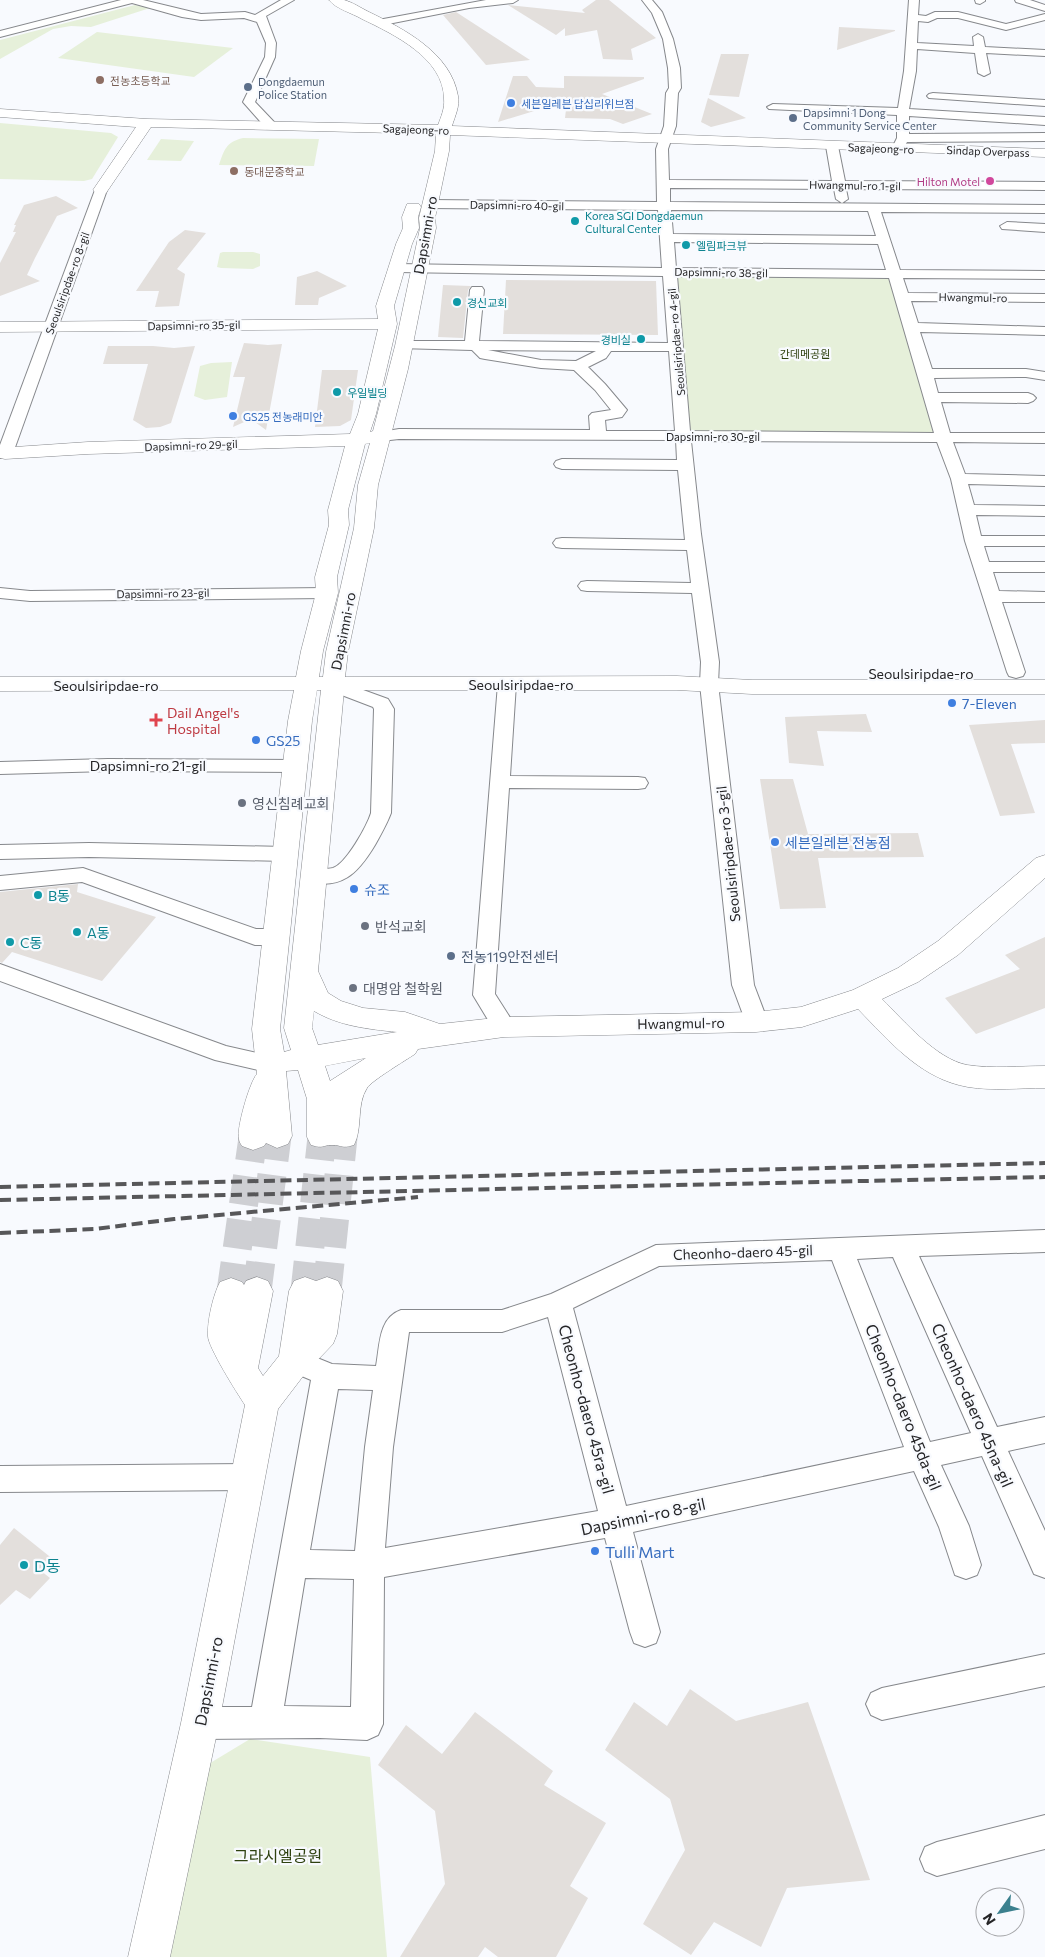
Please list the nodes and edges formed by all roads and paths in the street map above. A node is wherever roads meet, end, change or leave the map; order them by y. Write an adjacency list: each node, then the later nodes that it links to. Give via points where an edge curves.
1 (132, 0): 13 (street, via 201,17 245,14); 16 (street)
2 (289, 0): 13 (street, via 260,15)
3 (335, 0): 15 (main road, Dapsimni-ro)
4 (512, 0): 15 (street)
5 (647, 0): 32 (street, Seoulsiripdae-ro 4-gil, via 657,12 668,39 674,68 675,88)
6 (914, 0): 12 (street)
7 (1015, 1): 8 (street)
8 (1030, 2): 10 (street)
9 (971, 5): 12 (street, via 935,15 929,21); 14 (street)
10 (1045, 8)
11 (1045, 17): 14 (street, via 1034,17 1012,26)
12 (913, 18): 18 (street)
13 (262, 20): 29 (street, via 271,43 270,57 249,102)
14 (998, 22): 20 (street, via 974,34)
15 (378, 23): 30 (main road, Dapsimni-ro, via 423,50 441,69 450,88 452,103)
16 (0, 34)
17 (1005, 42): 19 (street)
18 (912, 46): 20 (street); 25 (street)
19 (1039, 48): 20 (street)
20 (982, 50): 21 (street)
21 (984, 73)
22 (933, 96): 23 (street)
23 (1045, 103)
24 (773, 107): 25 (street)
25 (903, 112): 27 (street); 33 (street)
26 (0, 113): 28 (main road, Sagajeong-ro)
27 (1045, 121)
28 (147, 123): 29 (main road, Sagajeong-ro); 43 (main road, Seoulsiripdae-ro 8-gil)
29 (271, 126): 30 (main road, Sagajeong-ro)
30 (444, 130): 32 (main road, Sagajeong-ro); 44 (main road, Dapsimni-ro); 53 (main road, Dapsimni-ro, via 426,150 410,218 411,228)
31 (1045, 137): 33 (street)
32 (666, 139): 35 (main road, Sagajeong-ro); 40 (street, Seoulsiripdae-ro 4-gil, via 662,149)
33 (902, 141): 34 (main road); 36 (main road)
34 (1045, 142)
35 (832, 146): 36 (main road, Sagajeong-ro); 41 (street, Sagajeong-ro)
36 (876, 148): 37 (main road, Sagajeong-ro); 39 (main road, via 913,156)
37 (931, 149): 38 (main road, Sindap Overpass)
38 (1045, 153)
39 (1045, 166)
40 (664, 184): 41 (street, Hwangmul-ro 1-gil); 45 (street, Seoulsiripdae-ro 4-gil)
41 (839, 184): 42 (street, Hwangmul-ro 1-gil); 46 (street)
42 (1045, 186)
43 (101, 190): 62 (street, Seoulsiripdae-ro 8-gil)
44 (430, 204): 45 (street, Dapsimni-ro 40-gil); 54 (main road, Dapsimni-ro)
45 (664, 206): 46 (street, Dapsimni-ro 40-gil); 51 (street, Seoulsiripdae-ro 4-gil)
46 (843, 208): 47 (street, Dapsimni-ro 40-gil)
47 (873, 208): 48 (street, Dapsimni-ro 40-gil); 52 (street)
48 (1045, 209)
49 (1007, 226): 50 (street)
50 (1045, 228)
51 (667, 238): 52 (street); 55 (street, Seoulsiripdae-ro 4-gil)
52 (884, 240): 56 (street)
53 (396, 268): 54 (street, Dapsimni-ro 38-gil); 61 (main road, Dapsimni-ro, via 385,306)
54 (419, 268): 55 (street, Dapsimni-ro 38-gil); 66 (main road, Dapsimni-ro)
55 (670, 271): 56 (street, Dapsimni-ro 38-gil); 69 (street, Seoulsiripdae-ro 4-gil)
56 (895, 274): 57 (street, Dapsimni-ro 38-gil); 59 (street)
57 (1045, 275)
58 (477, 290): 67 (street, via 472,342)
59 (902, 297): 60 (street, Hwangmul-ro); 64 (street)
60 (1045, 298)
61 (388, 324): 62 (main road, Dapsimni-ro 35-gil); 79 (main road, Dapsimni-ro, via 367,414)
62 (51, 326): 63 (main road, Dapsimni-ro 35-gil); 81 (street, Seoulsiripdae-ro 8-gil)
63 (0, 327)
64 (912, 327): 65 (street); 71 (street)
65 (1045, 331)
66 (403, 345): 67 (street); 75 (main road, Dapsimni-ro)
67 (478, 346): 68 (street); 70 (street, via 486,354 541,364)
68 (606, 347): 69 (street); 70 (street, via 600,355)
69 (676, 347): 77 (street, Seoulsiripdae-ro 4-gil)
70 (578, 366): 76 (street, via 619,410 617,414 597,416)
71 (924, 374): 72 (street, via 1026,373); 73 (street)
72 (1045, 376)
73 (931, 397): 74 (street); 80 (street)
74 (1028, 398)
75 (381, 436): 76 (street, Dapsimni-ro 30-gil); 79 (main road, Dapsimni-ro 29-gil); 106 (main road, Dapsimni-ro, via 364,508 364,528)
76 (598, 436): 77 (street, Dapsimni-ro 30-gil)
77 (684, 436): 80 (street, Dapsimni-ro 30-gil); 83 (street, Seoulsiripdae-ro 4-gil)
78 (1045, 438): 80 (street, Dapsimni-ro 30-gil)
79 (357, 439): 81 (main road, Dapsimni-ro 29-gil); 97 (main road, Dapsimni-ro, via 338,510 339,525 326,577)
80 (944, 439): 84 (street)
81 (2, 453)
82 (562, 464): 83 (street)
83 (686, 465): 91 (street, Seoulsiripdae-ro 4-gil)
84 (959, 479): 85 (street); 86 (street)
85 (1045, 481)
86 (967, 510): 87 (street); 88 (street)
87 (1045, 511)
88 (974, 541): 89 (street); 92 (street)
89 (1045, 541)
90 (562, 543): 91 (street)
91 (695, 545): 95 (street, Seoulsiripdae-ro 4-gil)
92 (982, 567): 93 (street); 98 (street)
93 (1045, 568)
94 (587, 586): 95 (street)
95 (700, 588): 104 (street, Seoulsiripdae-ro 4-gil)
96 (0, 593): 97 (street, Dapsimni-ro 23-gil, via 46,596)
97 (327, 593): 105 (main road, Dapsimni-ro)
98 (991, 596): 99 (street); 100 (street)
99 (1045, 597)
100 (1016, 672): 101 (main road, Seoulsiripdae-ro); 104 (main road, Seoulsiripdae-ro, via 750,671)
101 (1045, 672)
102 (0, 684): 105 (main road, Seoulsiripdae-ro)
103 (507, 684): 104 (main road, Seoulsiripdae-ro); 106 (main road, Seoulsiripdae-ro); 110 (street)
104 (710, 684): 107 (main road, Seoulsiripdae-ro, via 752,687); 121 (street, Seoulsiripdae-ro 3-gil, via 743,985)
105 (306, 685): 106 (main road, Seoulsiripdae-ro); 108 (main road, Dapsimni-ro)
106 (333, 685): 115 (main road, Dapsimni-ro); 115 (street, Seoulsiripdae-ro, via 381,703 384,709 381,813 367,843 346,870 338,875)
107 (1045, 687)
108 (295, 766): 109 (street, Dapsimni-ro 21-gil); 113 (main road, Dapsimni-ro)
109 (0, 768)
110 (500, 782): 111 (street); 122 (street, via 484,995)
111 (638, 783)
112 (0, 852): 113 (street, via 80,850)
113 (285, 854): 117 (main road, Dapsimni-ro)
114 (1045, 864): 120 (main road, Hwangmul-ro, via 948,948 908,975)
115 (313, 876): 119 (main road, Dapsimni-ro)
116 (0, 882): 117 (street, via 83,875 255,937)
117 (276, 937): 125 (main road, Dapsimni-ro, via 266,1029)
118 (0, 972): 125 (street, via 223,1054)
119 (305, 973): 123 (main road, via 318,1000 331,1008 362,1018 405,1022); 124 (main road, Dapsimni-ro, via 298,1028)
120 (864, 997): 121 (main road, Hwangmul-ro, via 802,1017); 126 (main road, via 932,1062 948,1071 968,1076)
121 (756, 1022): 122 (main road, Hwangmul-ro)
122 (504, 1027): 123 (main road, Hwangmul-ro)
123 (425, 1038): 124 (main road, Hwangmul-ro); 127 (main road)
124 (309, 1059): 125 (main road, Hwangmul-ro); 128 (main road, Dapsimni-ro)
125 (271, 1064): 129 (main road, Dapsimni-ro, via 256,1119)
126 (1045, 1077)
127 (354, 1081): 128 (main road); 128 (main road, Dapsimni-ro, via 346,1109 332,1137)
128 (322, 1099)
129 (265, 1137)
130 (1045, 1241): 131 (street, Cheonho-daero 45-gil)
131 (901, 1246): 132 (street, Cheonho-daero 45-gil); 141 (street, Cheonho-daero 45na-gil)
132 (840, 1248): 135 (street, Cheonho-daero 45-gil, via 656,1256); 142 (street, Cheonho-daero 45da-gil)
133 (244, 1291): 139 (main road, via 224,1337)
134 (316, 1291): 136 (main road, Dapsimni-ro, via 321,1334)
135 (558, 1303): 138 (street, Cheonho-daero 45-gil, via 502,1321 401,1321 396,1328); 145 (street, Cheonho-daero 45ra-gil)
136 (295, 1361): 137 (street); 139 (main road, Dapsimni-ro)
137 (326, 1376): 138 (street); 147 (street)
138 (388, 1379): 149 (street)
139 (262, 1403): 143 (main road, Dapsimni-ro)
140 (1045, 1430): 141 (street, Dapsimni-ro 8-gil)
141 (990, 1441): 142 (street, Dapsimni-ro 8-gil); 146 (street, Cheonho-daero 45na-gil)
142 (922, 1456): 145 (street, Dapsimni-ro 8-gil); 148 (street, Cheonho-daero 45da-gil, via 954,1526)
143 (248, 1477): 144 (street); 154 (main road, Dapsimni-ro)
144 (0, 1478)
145 (616, 1522): 149 (street, Dapsimni-ro 8-gil); 150 (street, Cheonho-daero 45ra-gil)
146 (1042, 1550)
147 (293, 1564): 149 (street, Dapsimni-ro 8-gil); 153 (street)
148 (966, 1565)
149 (370, 1566): 153 (street, via 367,1724)
150 (645, 1632)
151 (1045, 1670): 152 (street)
152 (882, 1704)
153 (265, 1722): 154 (street)
154 (200, 1723): 157 (main road, Dapsimni-ro)
155 (1045, 1832): 156 (street)
156 (937, 1859)
157 (149, 1957)

